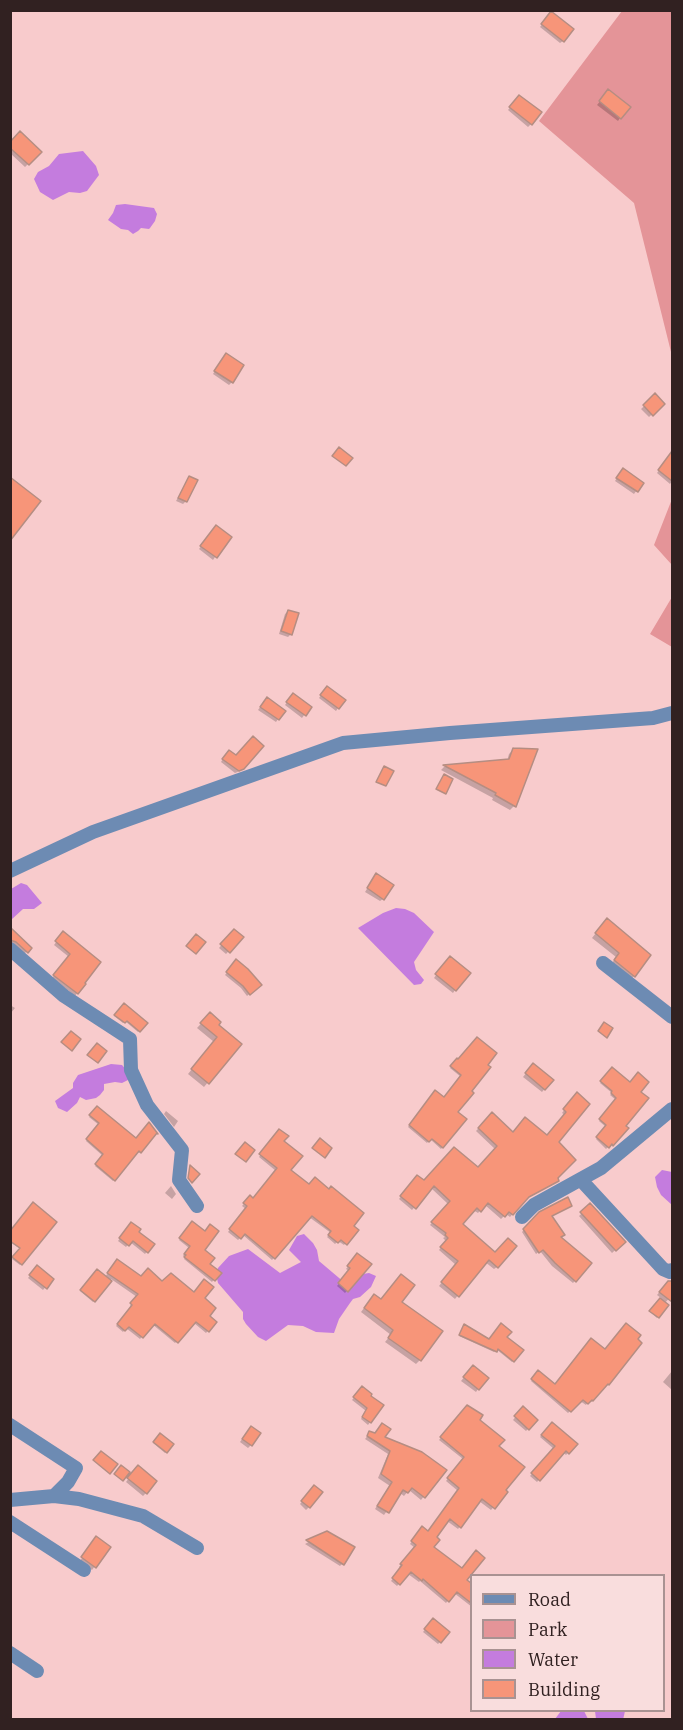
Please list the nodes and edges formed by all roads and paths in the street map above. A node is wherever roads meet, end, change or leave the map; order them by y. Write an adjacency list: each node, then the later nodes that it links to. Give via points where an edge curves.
1 (672, 713): 2 (street, via 654,718 343,743 93,832)
2 (10, 872)
3 (10, 949): 8 (street, via 64,996 130,1040 131,1070 147,1105 182,1150 179,1180)
4 (603, 963): 5 (street)
5 (672, 1017)
6 (672, 1109): 7 (street)
7 (581, 1180): 9 (street, via 534,1205); 10 (street, via 663,1269)
8 (197, 1206)
9 (522, 1217)
10 (672, 1270)
11 (10, 1425): 12 (street, via 76,1468)
12 (54, 1496): 13 (street); 15 (street, via 143,1516)
13 (10, 1500)
14 (10, 1522): 16 (street)
15 (196, 1548)
16 (84, 1570)
17 (10, 1653): 18 (street)
18 (37, 1671)

